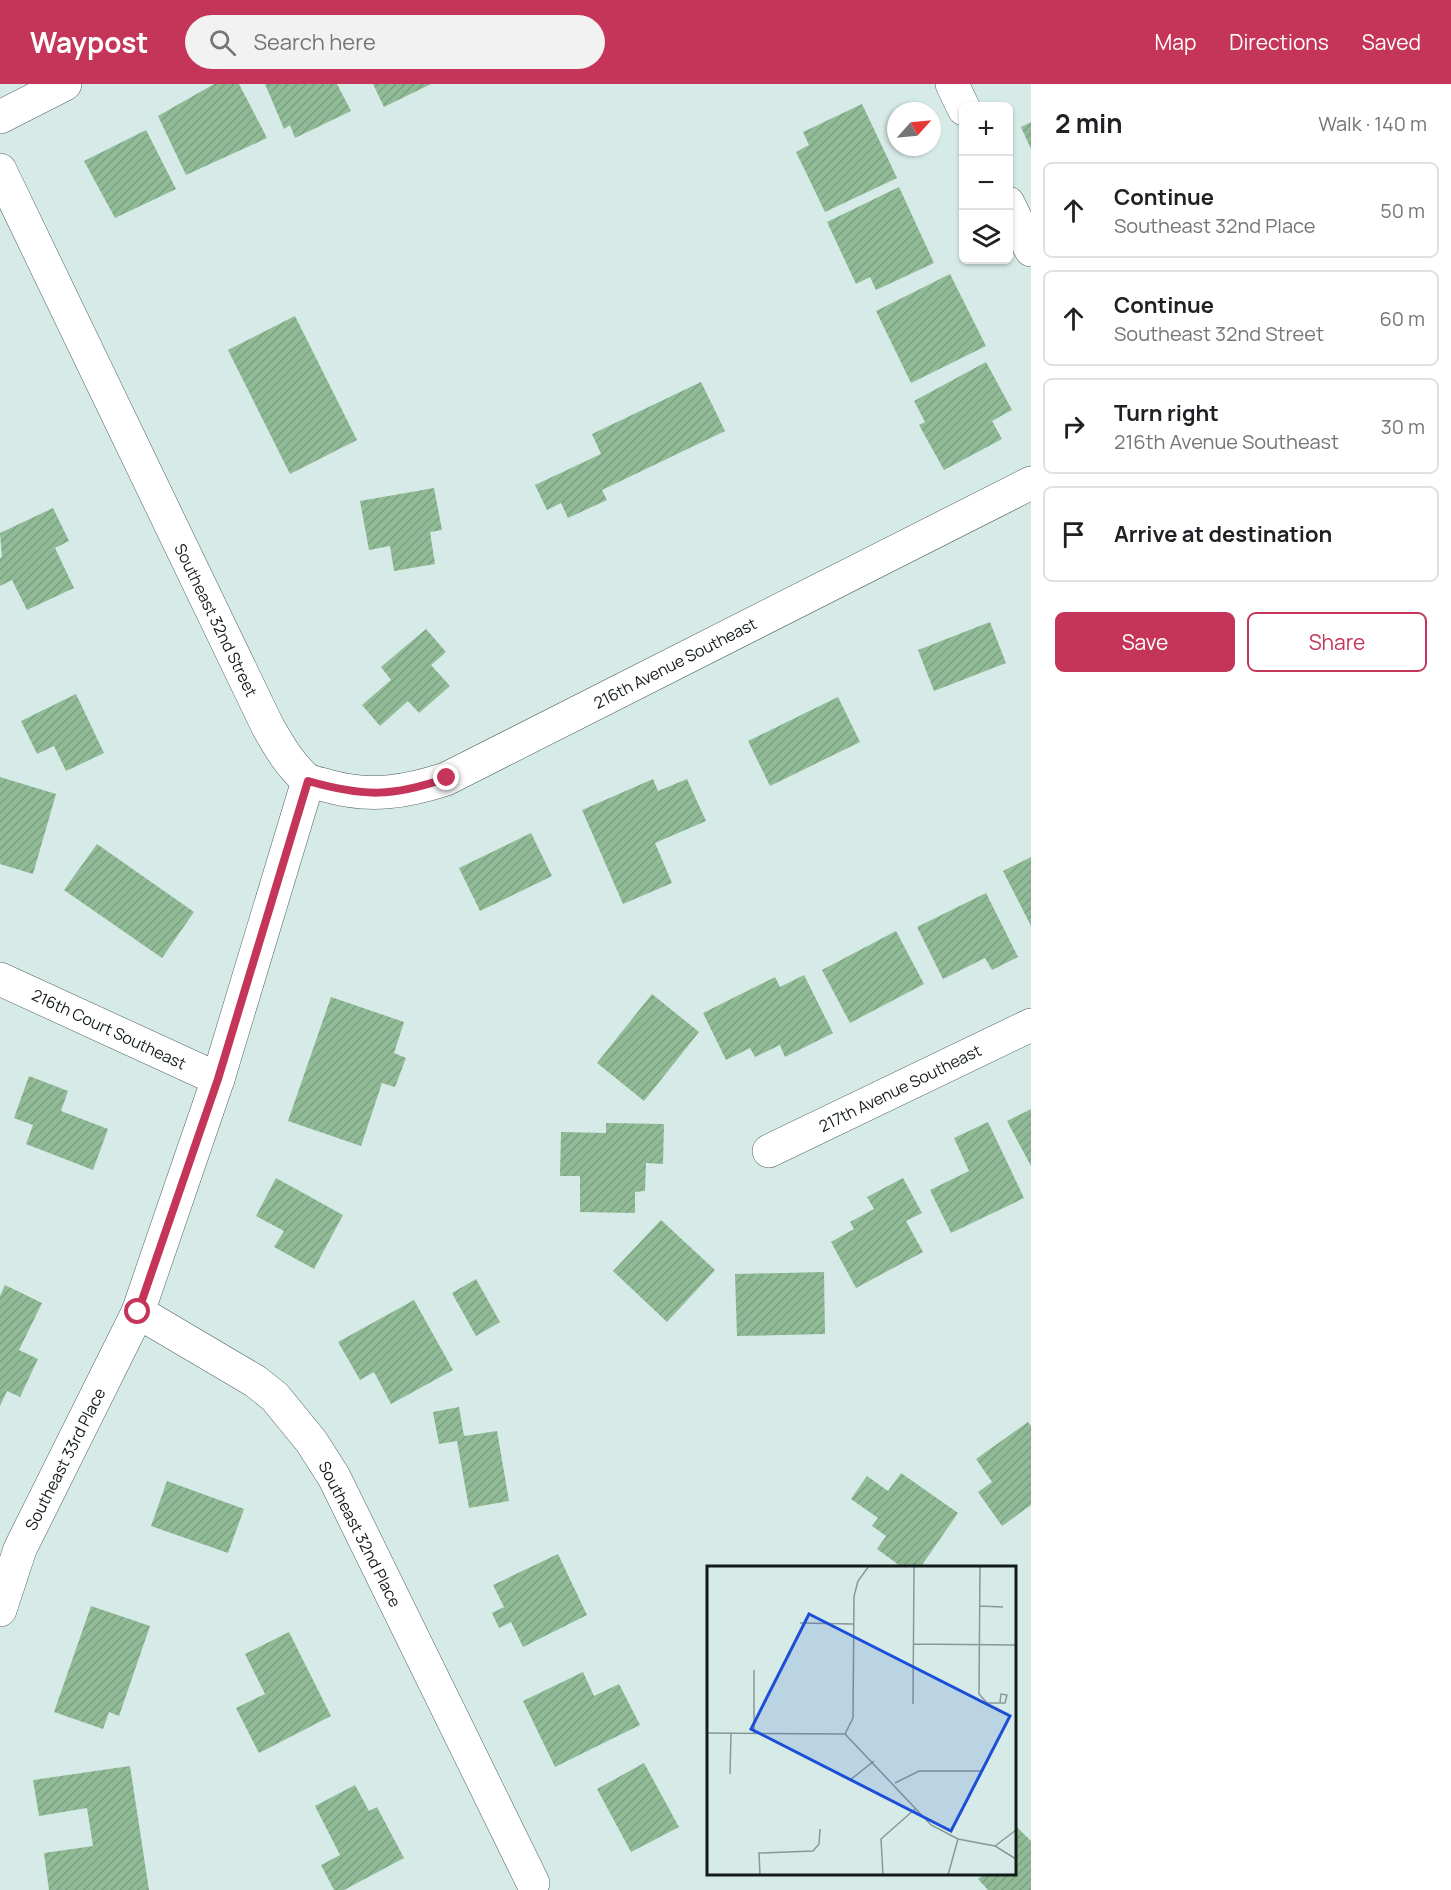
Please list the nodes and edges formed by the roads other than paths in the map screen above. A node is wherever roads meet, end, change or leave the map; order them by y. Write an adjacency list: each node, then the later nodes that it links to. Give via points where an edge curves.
1 (65, 84): 4 (street)
2 (952, 84): 3 (street)
3 (960, 102)
4 (0, 117)
5 (0, 170): 9 (street, Southeast 32nd Street, via 268,726 284,756)
6 (1011, 210): 7 (street)
7 (1031, 250)
8 (1031, 483): 9 (street, 216th Avenue Southeast, via 447,778 411,791 381,794)
9 (308, 781): 12 (street)
10 (0, 979): 12 (street, 216th Court Southeast)
11 (1031, 1025): 13 (street, 217th Avenue Southeast)
12 (218, 1079): 14 (street)
13 (769, 1151)
14 (138, 1312): 15 (street, Southeast 33rd Place); 17 (street, Southeast 32nd Place, via 255,1381 275,1397 311,1441 334,1477)
15 (10, 1544): 16 (street, Southeast 33rd Place)
16 (0, 1610)
17 (532, 1883)

